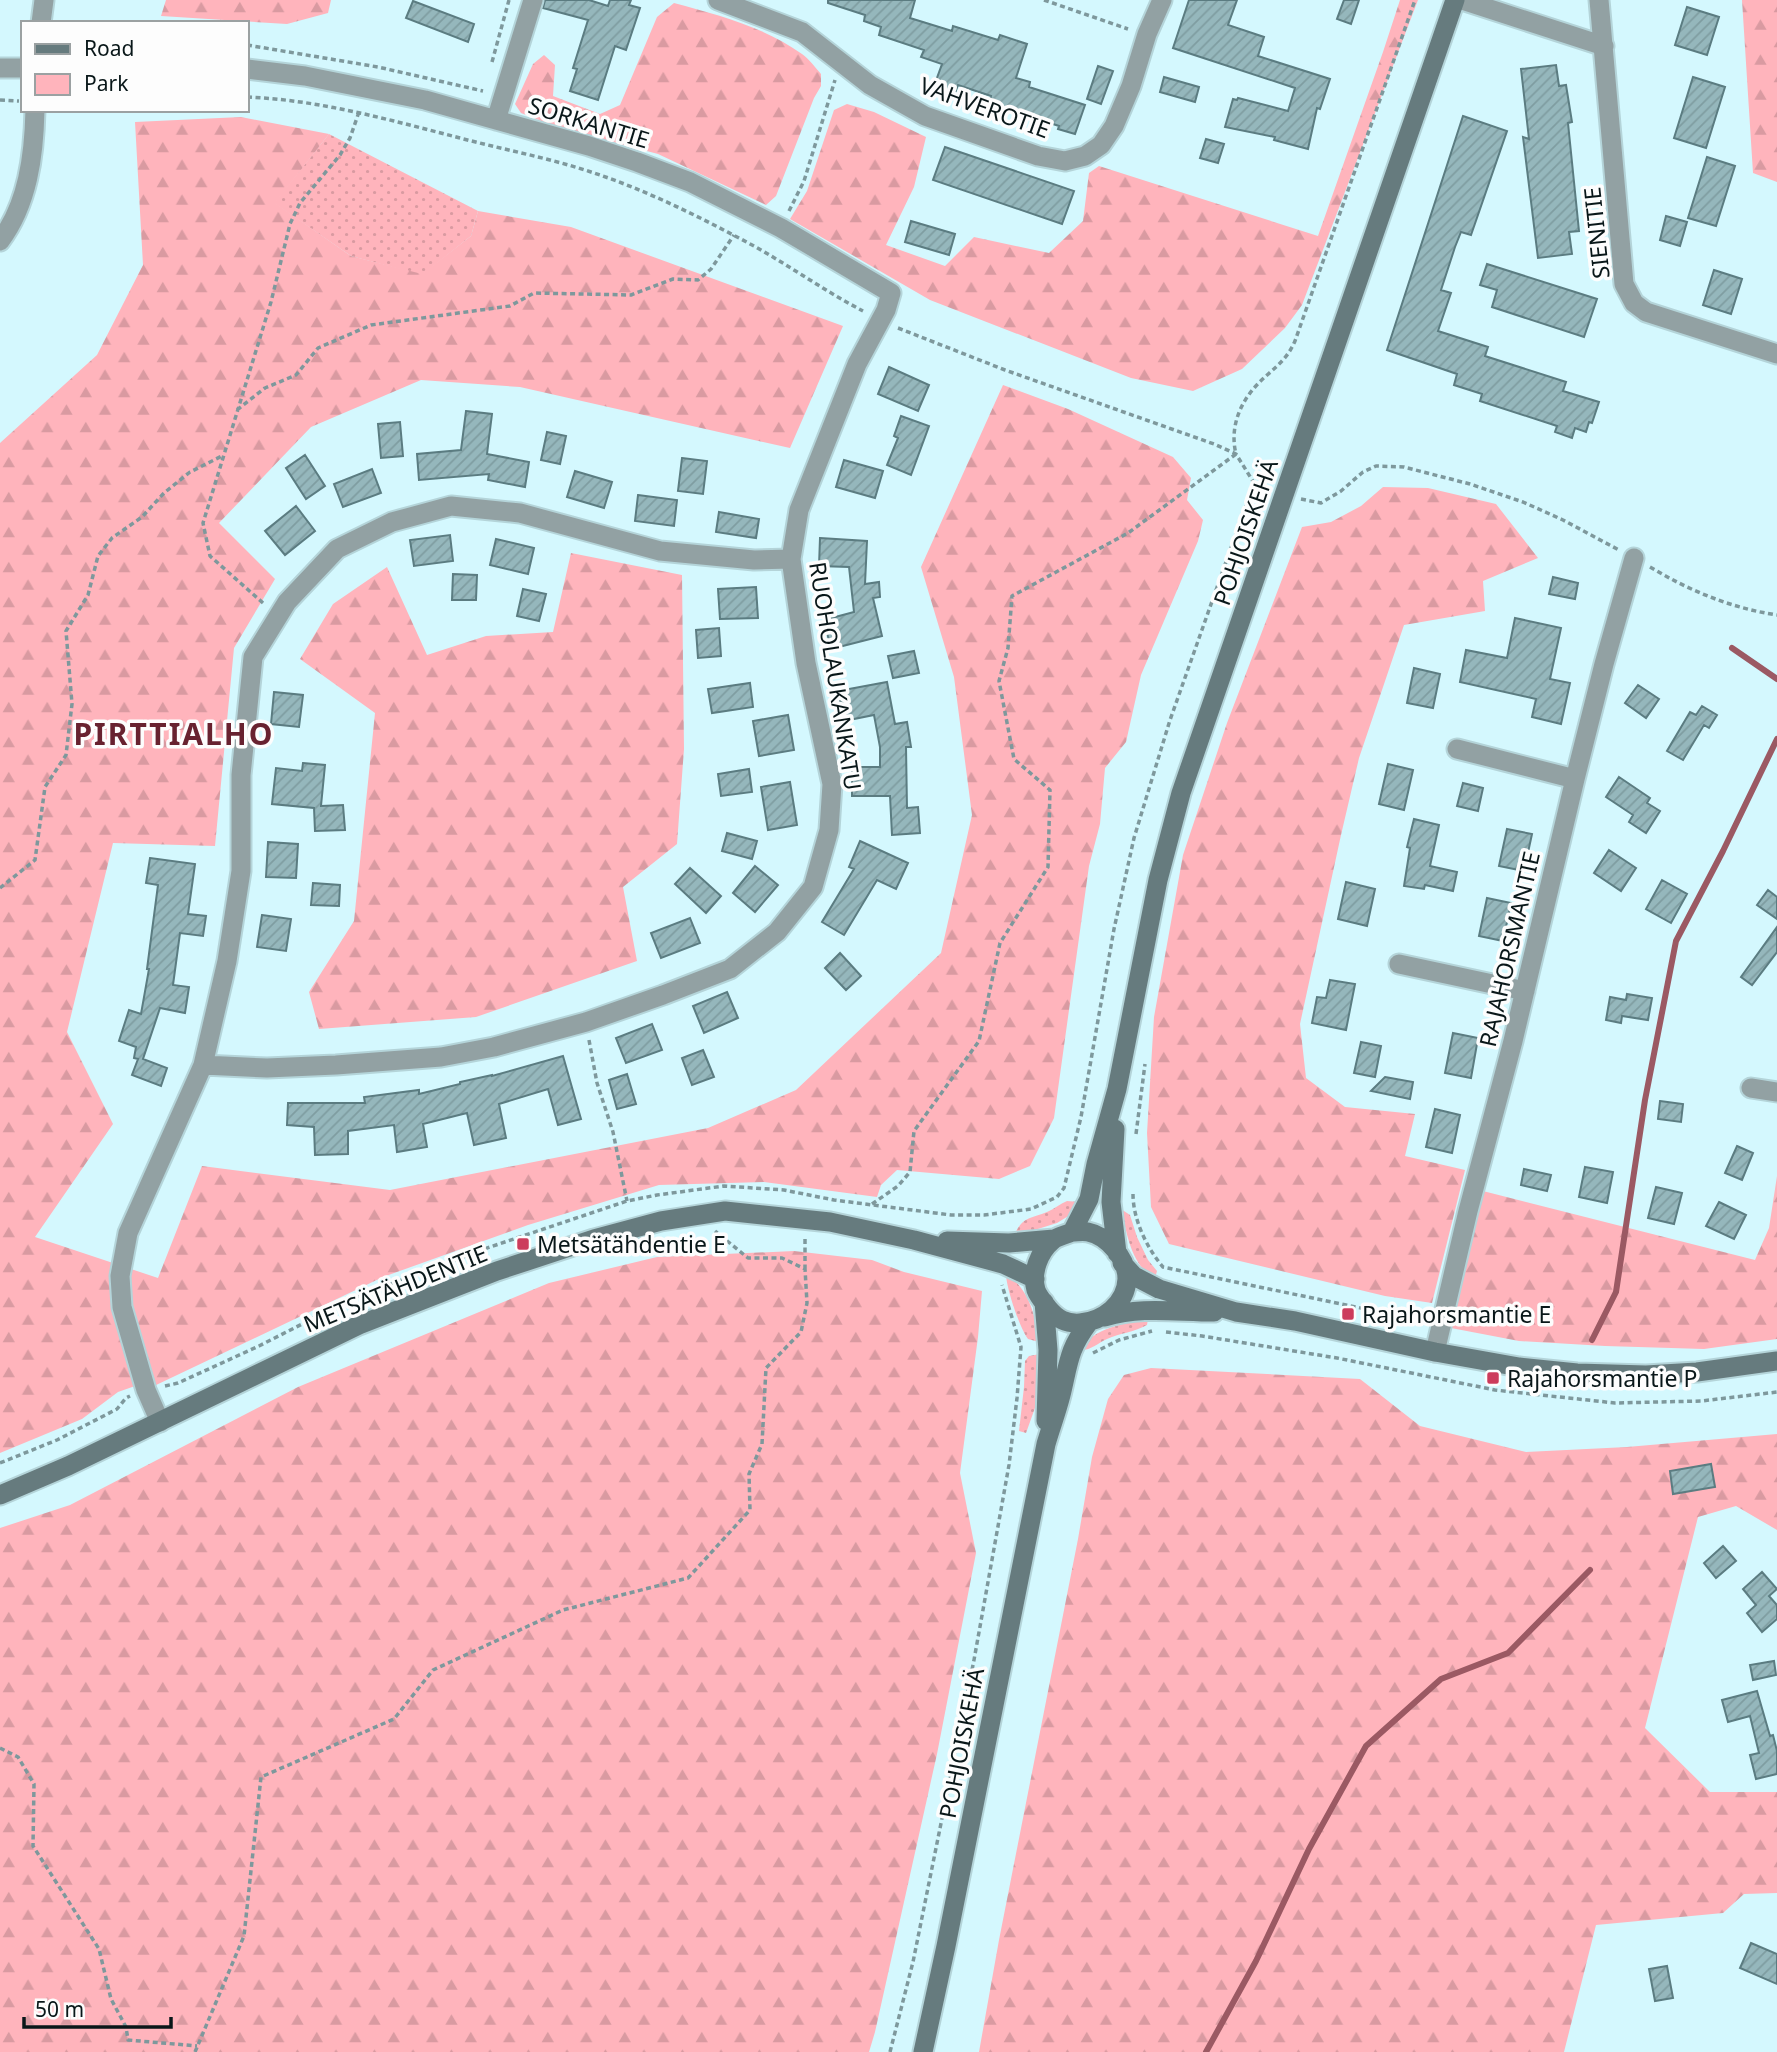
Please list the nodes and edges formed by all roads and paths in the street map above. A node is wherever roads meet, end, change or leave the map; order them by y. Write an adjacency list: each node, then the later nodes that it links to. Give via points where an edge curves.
1 (44, 0): 10 (street)
2 (533, 0): 25 (street)
3 (718, 0): 14 (street, VAHVEROTIE, via 802,32)
4 (1044, 0): 11 (path)
5 (1162, 0): 11 (street, VAHVEROTIE)
6 (1415, 0): 34 (path, via 1295,341 1289,355 1245,400 1232,439)
7 (1455, 0): 37 (main road, POHJOISKEHÄ)
8 (1462, 0): 13 (street)
9 (1600, 0): 13 (street, SIENITIE)
10 (41, 21)
11 (1147, 34): 14 (street, VAHVEROTIE, via 1114,126 1101,145 1085,156 1065,161 1038,156 925,116 870,85)
12 (248, 45): 19 (path)
13 (1604, 46): 32 (street, SIENITIE, via 1624,284 1634,303 1646,312)
14 (842, 62): 26 (path, via 804,181)
15 (0, 68): 16 (street)
16 (21, 68)
17 (248, 69): 18 (street, SORKANTIE)
18 (363, 87): 23 (path); 25 (street, SORKANTIE)
19 (484, 91)
20 (248, 97): 23 (path)
21 (0, 100): 22 (path)
22 (21, 101)
23 (359, 111): 27 (path, via 595,173); 33 (path, via 340,155 300,203 290,224)
24 (35, 112): 28 (street, via 30,171 21,203)
25 (496, 120): 26 (street, SORKANTIE, via 637,162)
26 (780, 228): 29 (path); 30 (street, SORKANTIE)
27 (734, 235): 29 (path); 33 (path, via 698,280 673,279 631,295 534,293 510,306 371,325 318,348 296,375 265,388)
28 (0, 241)
29 (768, 253): 31 (path)
30 (891, 293): 31 (street, RUOHOLAUKANKATU)
31 (880, 320): 34 (path); 39 (street, RUOHOLAUKANKATU, via 857,364 799,510)
32 (1777, 355)
33 (237, 411): 35 (path)
34 (1236, 454): 36 (path); 56 (path, via 1128,533 1012,596 1009,648 999,681 1014,760 1049,790 1048,867 1000,943 979,1041 914,1131 909,1172)
35 (222, 456): 41 (path, via 203,523 210,556); 44 (path, via 190,472 164,493 142,517 112,538 99,556 88,595 66,631 72,704 66,755 45,787 35,860)
36 (1254, 483): 37 (path); 57 (path, via 1170,720 1134,838 1064,1188 1046,1203)
37 (1284, 493): 38 (path, via 1321,503 1376,466 1404,467 1523,502); 51 (main road, POHJOISKEHÄ, via 1181,793 1157,880)
38 (1634, 558): 40 (path, via 1704,596); 43 (street, RAJAHORSMANTIE)
39 (792, 559): 41 (street, via 660,551 520,513 451,506 392,522 337,548); 47 (street, RUOHOLAUKANKATU, via 806,663 832,785 829,830 813,887 777,932 730,969)
40 (1777, 615)
41 (278, 617): 49 (street, via 253,657 241,775 241,872)
42 (1457, 749): 43 (street)
43 (1574, 779): 46 (street, RAJAHORSMANTIE)
44 (0, 887)
45 (1399, 964): 46 (street)
46 (1525, 991): 69 (street, RAJAHORSMANTIE)
47 (586, 1022): 49 (street, RUOHOLAUKANKATU, via 441,1056 267,1068); 55 (path)
48 (1145, 1064): 53 (path)
49 (203, 1065): 76 (street, via 128,1233 120,1276 122,1307)
50 (1751, 1088): 52 (street)
51 (1117, 1089): 60 (main road, POHJOISKEHÄ, via 1089,1199); 63 (main road, POHJOISKEHÄ, via 1111,1202)
52 (1777, 1092)
53 (1135, 1142)
54 (1133, 1192): 69 (path, via 1142,1231 1163,1267 1404,1317)
55 (627, 1201): 56 (path, via 724,1186 784,1190); 76 (path, via 351,1298 178,1383)
56 (872, 1205): 57 (path, via 951,1215)
57 (1018, 1212): 62 (path)
58 (694, 1214): 59 (main road, METSÄTÄHDENTIE, via 725,1211); 65 (path, via 748,1258 782,1258); 78 (main road, METSÄTÄHDENTIE, via 594,1239 497,1271 359,1325)
59 (805, 1219): 61 (main road, METSÄTÄHDENTIE); 65 (path)
60 (1063, 1236): 62 (main road, METSÄTÄHDENTIE); 63 (main road, via 1088,1232 1101,1237); 66 (main road, via 1044,1250)
61 (914, 1240): 62 (main road, METSÄTÄHDENTIE); 64 (main road, METSÄTÄHDENTIE)
62 (1009, 1243)
63 (1120, 1258): 68 (main road, via 1134,1276 1159,1289); 70 (main road, via 1127,1277 1125,1292 1113,1309)
64 (1003, 1264): 66 (main road, METSÄTÄHDENTIE); 71 (path, via 1001,1284)
65 (805, 1269): 83 (path, via 807,1303 802,1332 766,1368 762,1444 749,1474 750,1510 688,1578 562,1610 445,1664 433,1670 394,1719 261,1777 244,1936)
66 (1035, 1279): 67 (main road)
67 (1044, 1302): 70 (main road, via 1054,1316 1069,1324); 72 (main road, POHJOISKEHÄ)
68 (1236, 1312): 70 (main road, via 1139,1310); 73 (main road)
69 (1443, 1316): 73 (street, RAJAHORSMANTIE)
70 (1096, 1320): 74 (main road, POHJOISKEHÄ, via 1076,1339)
71 (1021, 1347): 72 (path); 85 (path, via 998,1534 913,1962)
72 (1048, 1349): 79 (main road, POHJOISKEHÄ)
73 (1435, 1352): 75 (main road, via 1519,1367 1646,1375)
74 (1069, 1354): 77 (path, via 1086,1356 1119,1340 1160,1331 1337,1358 1495,1390 1615,1403 1701,1401); 79 (main road, POHJOISKEHÄ)
75 (1777, 1361)
76 (146, 1390): 78 (street); 80 (path, via 57,1440)
77 (1777, 1392)
78 (160, 1422): 81 (main road, METSÄTÄHDENTIE)
79 (1046, 1444): 86 (main road, POHJOISKEHÄ)
80 (0, 1463)
81 (0, 1495)
82 (0, 1748): 83 (path, via 18,1757 34,1784 33,1846 99,1949 111,1999 128,2040)
83 (197, 2046): 84 (path)
84 (195, 2052)
85 (890, 2052)
86 (923, 2052)

